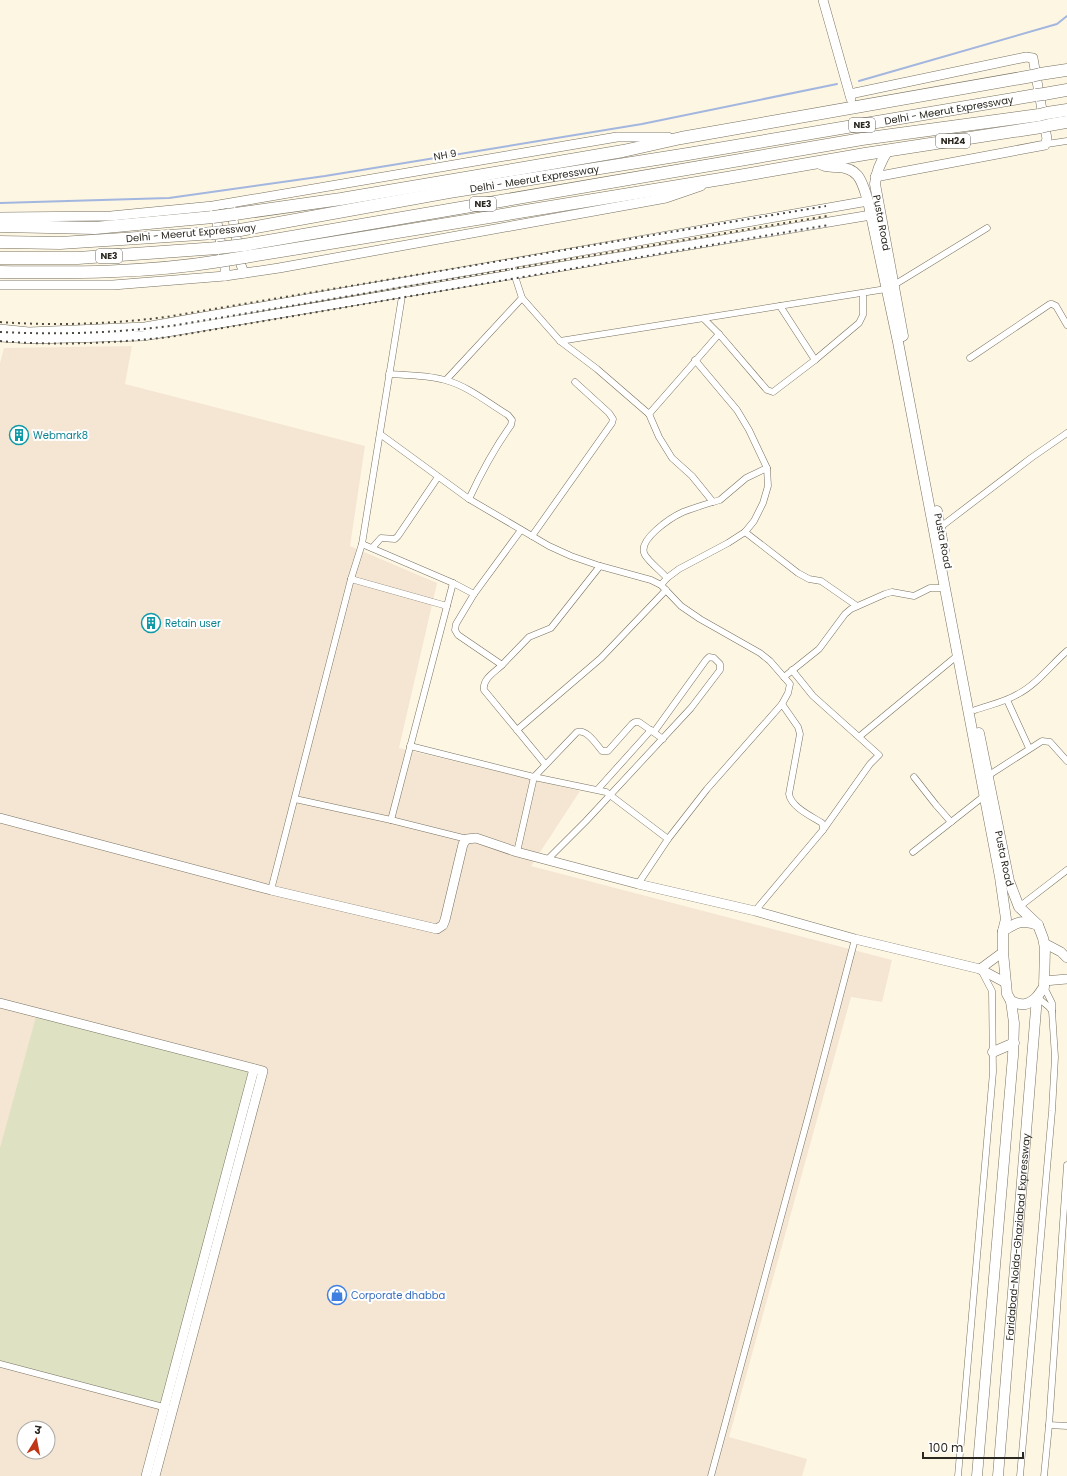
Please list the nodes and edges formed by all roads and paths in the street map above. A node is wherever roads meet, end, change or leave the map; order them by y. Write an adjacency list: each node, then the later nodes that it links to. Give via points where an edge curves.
1 (823, 0): 4 (street)
2 (1067, 70): 5 (highway)
3 (1067, 90): 23 (highway, Delhi - Meerut Expressway / NE3, bridge, via 449,192 240,230 60,243)
4 (850, 94): 5 (street); 11 (street, via 1031,57)
5 (854, 108): 9 (highway)
6 (1067, 110): 7 (highway, Delhi - Meerut Expressway / NE3)
7 (1044, 120): 8 (highway, NH24); 12 (highway, NH24); 24 (highway, Delhi - Meerut Expressway / NE3, bridge, via 862,139 218,248 78,258)
8 (1067, 122)
9 (681, 138): 17 (street, NH 9, via 617,137); 18 (highway, bridge, via 623,151 341,199 235,214)
10 (1067, 141): 11 (street)
11 (1047, 144): 14 (street)
12 (888, 150): 13 (highway, NH24); 14 (main road, Pusta Road)
13 (817, 162): 15 (highway); 16 (main road, Pusta Road, via 824,167 844,167 854,172 862,183)
14 (875, 177): 32 (main road, Pusta Road)
15 (727, 178): 26 (highway, bridge, via 192,265 111,271); 27 (street, via 666,198)
16 (868, 201): 19 (main road, Pusta Road); 25 (street)
17 (230, 203): 18 (street, NH 9); 27 (street)
18 (213, 211): 20 (street, NH 9, via 110,216); 21 (highway, via 95,228); 29 (street, via 216,213)
19 (871, 215): 28 (street); 32 (main road, Pusta Road)
20 (0, 217)
21 (0, 226)
22 (987, 228): 32 (street)
23 (0, 242)
24 (0, 258)
25 (511, 264): 28 (street); 30 (street)
26 (0, 272)
27 (244, 273): 29 (street)
28 (514, 274): 34 (street); 35 (street)
29 (225, 276): 31 (street, via 113,284)
30 (404, 282): 34 (street); 39 (street, via 145,327)
31 (0, 285)
32 (890, 287): 33 (street); 55 (main road, Pusta Road, via 898,342)
33 (863, 293): 36 (street); 44 (street, via 863,315 859,323)
34 (402, 294): 39 (street, via 143,336 32,339); 45 (street)
35 (522, 298): 41 (street); 46 (street)
36 (780, 306): 37 (street); 44 (street)
37 (704, 319): 40 (street); 41 (street)
38 (1067, 325): 42 (street, via 1056,306 1050,304)
39 (0, 334)
40 (719, 334): 43 (street); 44 (street, via 770,392 776,391)
41 (560, 341): 48 (street)
42 (970, 358)
43 (695, 360): 48 (street); 51 (street, via 737,410)
44 (815, 360)
45 (390, 374): 46 (street); 50 (street)
46 (446, 380): 53 (street, via 467,389 512,420 489,458)
47 (575, 382): 58 (street, via 609,413 613,419 612,423)
48 (649, 414): 54 (street, via 672,458 692,476)
49 (1067, 433): 55 (street)
50 (380, 434): 52 (street); 59 (street)
51 (767, 468): 54 (street, via 746,478 720,500); 57 (street, via 768,486 763,503)
52 (438, 477): 53 (street); 60 (street, via 398,536 394,539 381,538)
53 (469, 499): 56 (street)
54 (713, 502): 62 (street, via 682,513 662,525 646,541 643,548 645,555)
55 (937, 529): 66 (main road, Pusta Road); 77 (main road, Pusta Road)
56 (521, 530): 58 (street); 67 (street)
57 (745, 532): 62 (street); 69 (street, via 798,572 809,579 821,581)
58 (532, 536): 61 (street, via 571,556)
59 (362, 544): 60 (street); 63 (street)
60 (372, 548): 64 (street)
61 (600, 566): 65 (street, via 651,580); 72 (street, via 551,628 529,637)
62 (667, 578): 65 (street)
63 (351, 579): 68 (street); 92 (street)
64 (453, 583): 67 (street); 68 (street)
65 (663, 588): 74 (street, via 681,606 700,619 760,653); 78 (street, via 601,658)
66 (945, 588): 69 (street, via 930,588 914,596 892,592); 71 (main road, Pusta Road)
67 (474, 594): 72 (street, via 454,630)
68 (447, 606): 82 (street)
69 (856, 606): 73 (street, via 845,614 819,648)
70 (1067, 651): 75 (street, via 1030,686)
71 (958, 655): 80 (street); 88 (main road, Pusta Road)
72 (502, 665): 78 (street, via 485,680 484,690)
73 (792, 670): 74 (street); 80 (street, via 813,696)
74 (784, 677): 76 (street, via 790,688)
75 (1007, 700): 77 (street); 83 (street)
76 (782, 704): 96 (street, via 800,734 789,798 797,807 822,823); 98 (street, via 707,788)
77 (975, 710): 88 (main road, Pusta Road)
78 (517, 730): 85 (street)
79 (652, 731): 81 (street); 81 (street, via 706,660 709,657 714,658 720,664 717,675 692,708); 85 (street, via 635,722 605,752 585,732 577,732); 89 (street)
80 (860, 736): 96 (street, via 879,755)
81 (663, 739): 90 (street)
82 (410, 746): 86 (street); 94 (street)
83 (1029, 748): 84 (street, via 1042,741 1050,742); 88 (street)
84 (1067, 761)
85 (545, 764): 86 (street)
86 (534, 777): 89 (street); 99 (street)
87 (914, 777): 95 (street)
88 (985, 779): 91 (main road, Pusta Road); 106 (main road, Pusta Road, via 1005,865)
89 (598, 789): 90 (street)
90 (611, 795): 98 (street); 101 (street)
91 (984, 796): 95 (street); 105 (main road, Pusta Road)
92 (295, 799): 94 (street); 104 (street)
93 (0, 818): 104 (street)
94 (391, 820): 97 (street)
95 (952, 822): 100 (street)
96 (823, 830): 107 (street)
97 (467, 839): 99 (street, via 476,838); 104 (street, via 461,850 443,925 437,929)
98 (668, 839): 103 (street)
99 (517, 852): 101 (street)
100 (913, 852)
101 (548, 860): 103 (street)
102 (1067, 870): 106 (street)
103 (638, 884): 107 (street)
104 (271, 890)
105 (1002, 893): 109 (main road, Faridabad-Noida-Ghaziabad Expressway, via 1006,919)
106 (1020, 907): 108 (main road, Pusta Road)
107 (755, 910): 110 (street)
108 (1038, 925): 109 (main road, via 1027,921 1013,924); 111 (main road)
109 (1003, 931): 112 (main road, Faridabad-Noida-Ghaziabad Expressway)
110 (855, 939): 114 (street); 133 (street)
111 (1044, 943): 113 (street); 117 (main road)
112 (1003, 952): 114 (street); 116 (main road, Faridabad-Noida-Ghaziabad Expressway)
113 (1067, 958)
114 (980, 969): 116 (street); 123 (street, via 992,991)
115 (1067, 979): 117 (street)
116 (1006, 983): 119 (main road, Faridabad-Noida-Ghaziabad Expressway)
117 (1044, 984): 118 (main road); 121 (street, via 1052,1003)
118 (1037, 997): 119 (main road, via 1032,1002 1021,1005); 121 (street); 136 (main road, Faridabad-Noida-Ghaziabad Expressway)
119 (1011, 1001): 122 (main road, Faridabad-Noida-Ghaziabad Expressway)
120 (0, 1003): 124 (street)
121 (1052, 1011): 137 (street, via 1055,1058 1052,1111)
122 (1014, 1043): 123 (main road); 135 (main road, Faridabad-Noida-Ghaziabad Expressway)
123 (993, 1052): 134 (street)
124 (254, 1069): 128 (street); 128 (street, via 263,1071)
125 (1067, 1165): 126 (street)
126 (1064, 1259): 129 (street)
127 (0, 1364): 128 (street)
128 (168, 1408): 131 (street); 132 (street)
129 (1049, 1425): 130 (street); 138 (street)
130 (1067, 1426)
131 (146, 1476)
132 (155, 1476)
133 (711, 1476)
134 (958, 1476)
135 (978, 1476)
136 (998, 1476)
137 (1020, 1476)
138 (1044, 1476)

